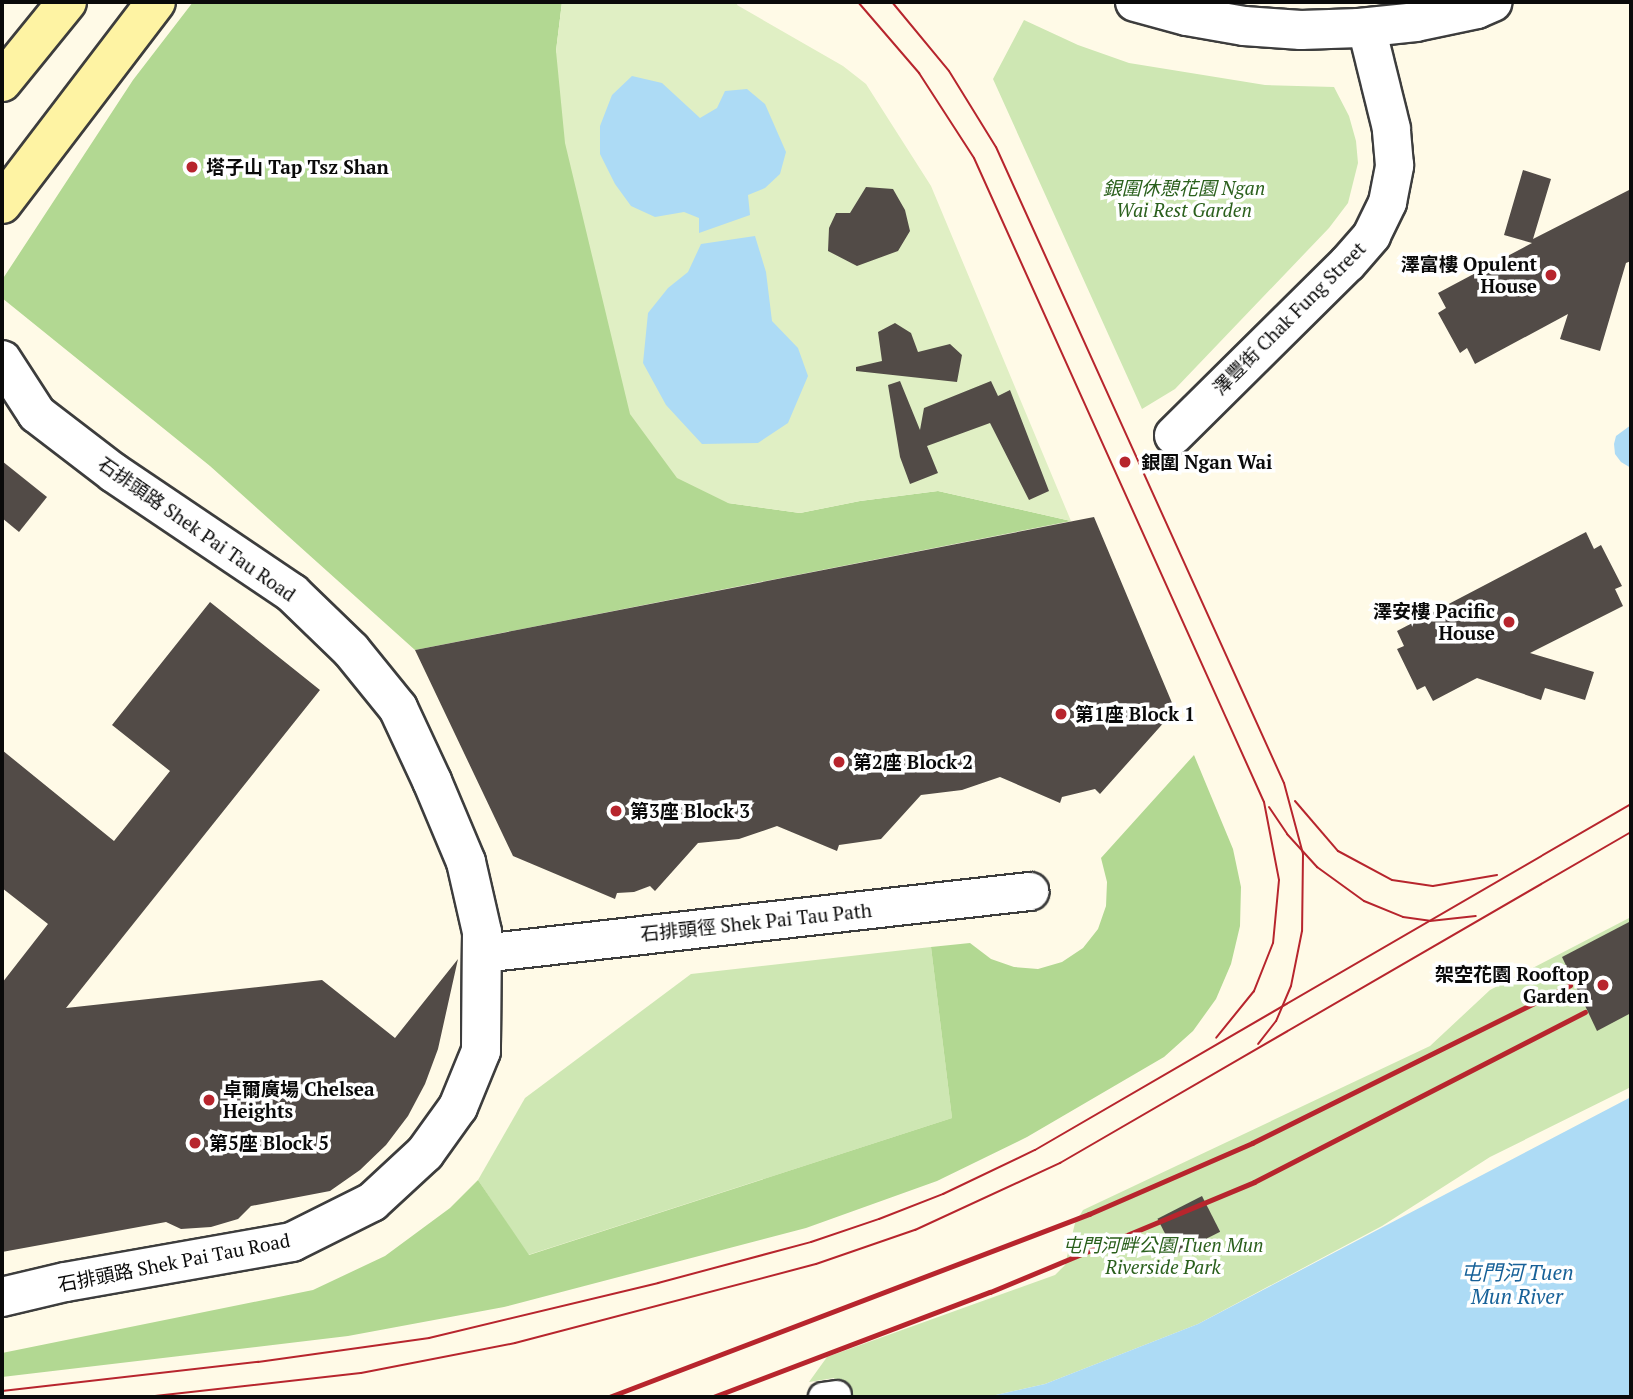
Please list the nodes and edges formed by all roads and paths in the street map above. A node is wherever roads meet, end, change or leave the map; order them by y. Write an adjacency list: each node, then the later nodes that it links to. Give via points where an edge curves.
1 (67, 2): 6 (main road)
2 (156, 2): 7 (main road)
3 (1135, 2): 5 (street, via 1244,26 1301,30)
4 (1493, 2): 5 (street, via 1416,22)
5 (1366, 27): 10 (street, 澤豐街 Chak Fung Street, via 1391,128 1394,165 1387,202 1371,235 1347,263)
6 (2, 82)
7 (2, 204)
8 (2, 360): 9 (street, 石排頭路 Shek Pai Tau Road)
9 (19, 412): 12 (street, 石排頭路 Shek Pai Tau Road, via 292,593 351,650 398,708 432,781 466,862 482,932)
10 (1173, 435)
11 (1029, 891): 12 (street, 石排頭徑 Shek Pai Tau Path)
12 (482, 953): 13 (street, 石排頭路 Shek Pai Tau Road, via 481,1051 458,1107 425,1153 372,1202 292,1242)
13 (2, 1297)

